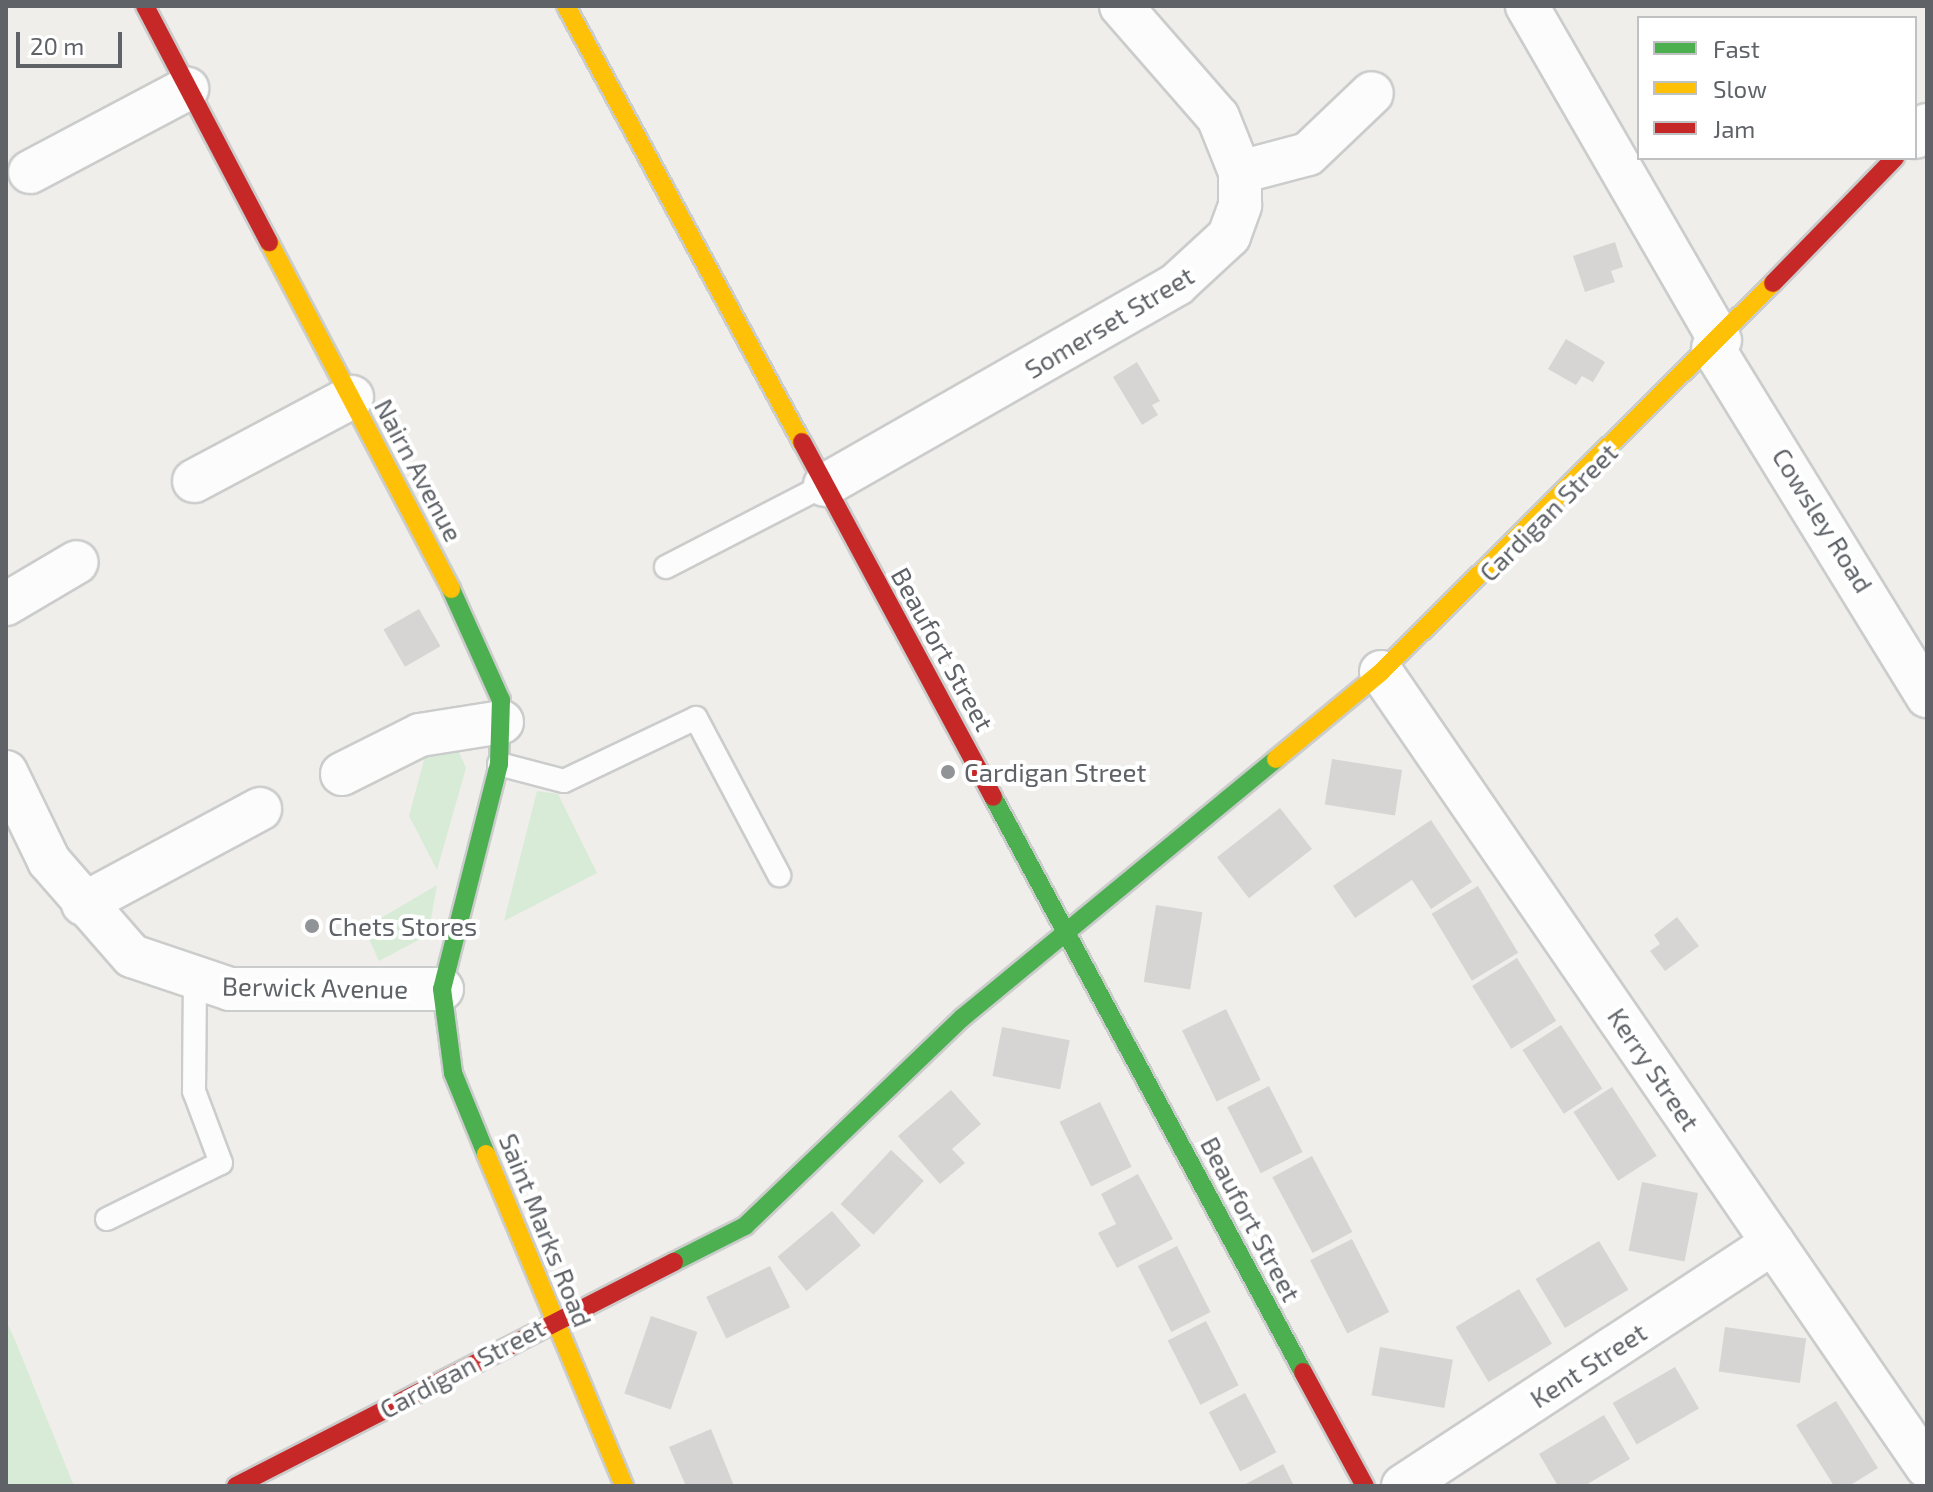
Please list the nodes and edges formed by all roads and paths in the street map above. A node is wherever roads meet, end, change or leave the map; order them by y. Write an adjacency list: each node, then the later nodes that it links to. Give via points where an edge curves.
1 (145, 6): 5 (street, Nairn Avenue)
2 (566, 6): 13 (street, Beaufort Street)
3 (1121, 6): 9 (street, via 1218,117)
4 (1527, 6): 10 (street, Cowsley Road)
5 (187, 89): 8 (street); 11 (street, Nairn Avenue)
6 (1372, 93): 9 (street, via 1308,154)
7 (1893, 160): 10 (street, Cardigan Street)
8 (30, 172)
9 (1240, 172): 13 (street, Somerset Street, via 1240,205 1229,236 1188,277)
10 (1717, 344): 17 (street, Cowsley Road); 18 (street, Cardigan Street)
11 (352, 397): 12 (street); 20 (street, Nairn Avenue, via 477,637)
12 (194, 481)
13 (825, 485): 15 (lane); 27 (street, Beaufort Street)
14 (77, 562): 16 (street)
15 (666, 567)
16 (6, 604)
17 (1912, 637): 19 (street, Cowsley Road)
18 (1381, 672): 27 (street, Cardigan Street); 31 (street, Kerry Street)
19 (1927, 696)
20 (502, 722): 21 (street, Nairn Avenue); 23 (street, via 420,735)
21 (499, 764): 25 (lane, via 564,781 696,718); 29 (street, Nairn Avenue)
22 (6, 772): 26 (street, Berwick Avenue, via 49,861)
23 (342, 774)
24 (260, 809): 26 (street)
25 (779, 875)
26 (83, 904): 28 (street, Berwick Avenue, via 132,956)
27 (1067, 931): 32 (street, Cardigan Street, via 962,1018 745,1226); 36 (street, Beaufort Street)
28 (195, 982): 29 (street, Berwick Avenue, via 343,993); 30 (lane, via 194,1091 221,1163)
29 (442, 989): 32 (street, Saint Marks Road, via 453,1073)
30 (107, 1219)
31 (1773, 1243): 33 (street, Kerry Street); 37 (street, Kent Street)
32 (554, 1320): 34 (street, Cardigan Street); 35 (street, Saint Marks Road)
33 (1927, 1467)
34 (236, 1486)
35 (624, 1486)
36 (1365, 1486)
37 (1403, 1486)

